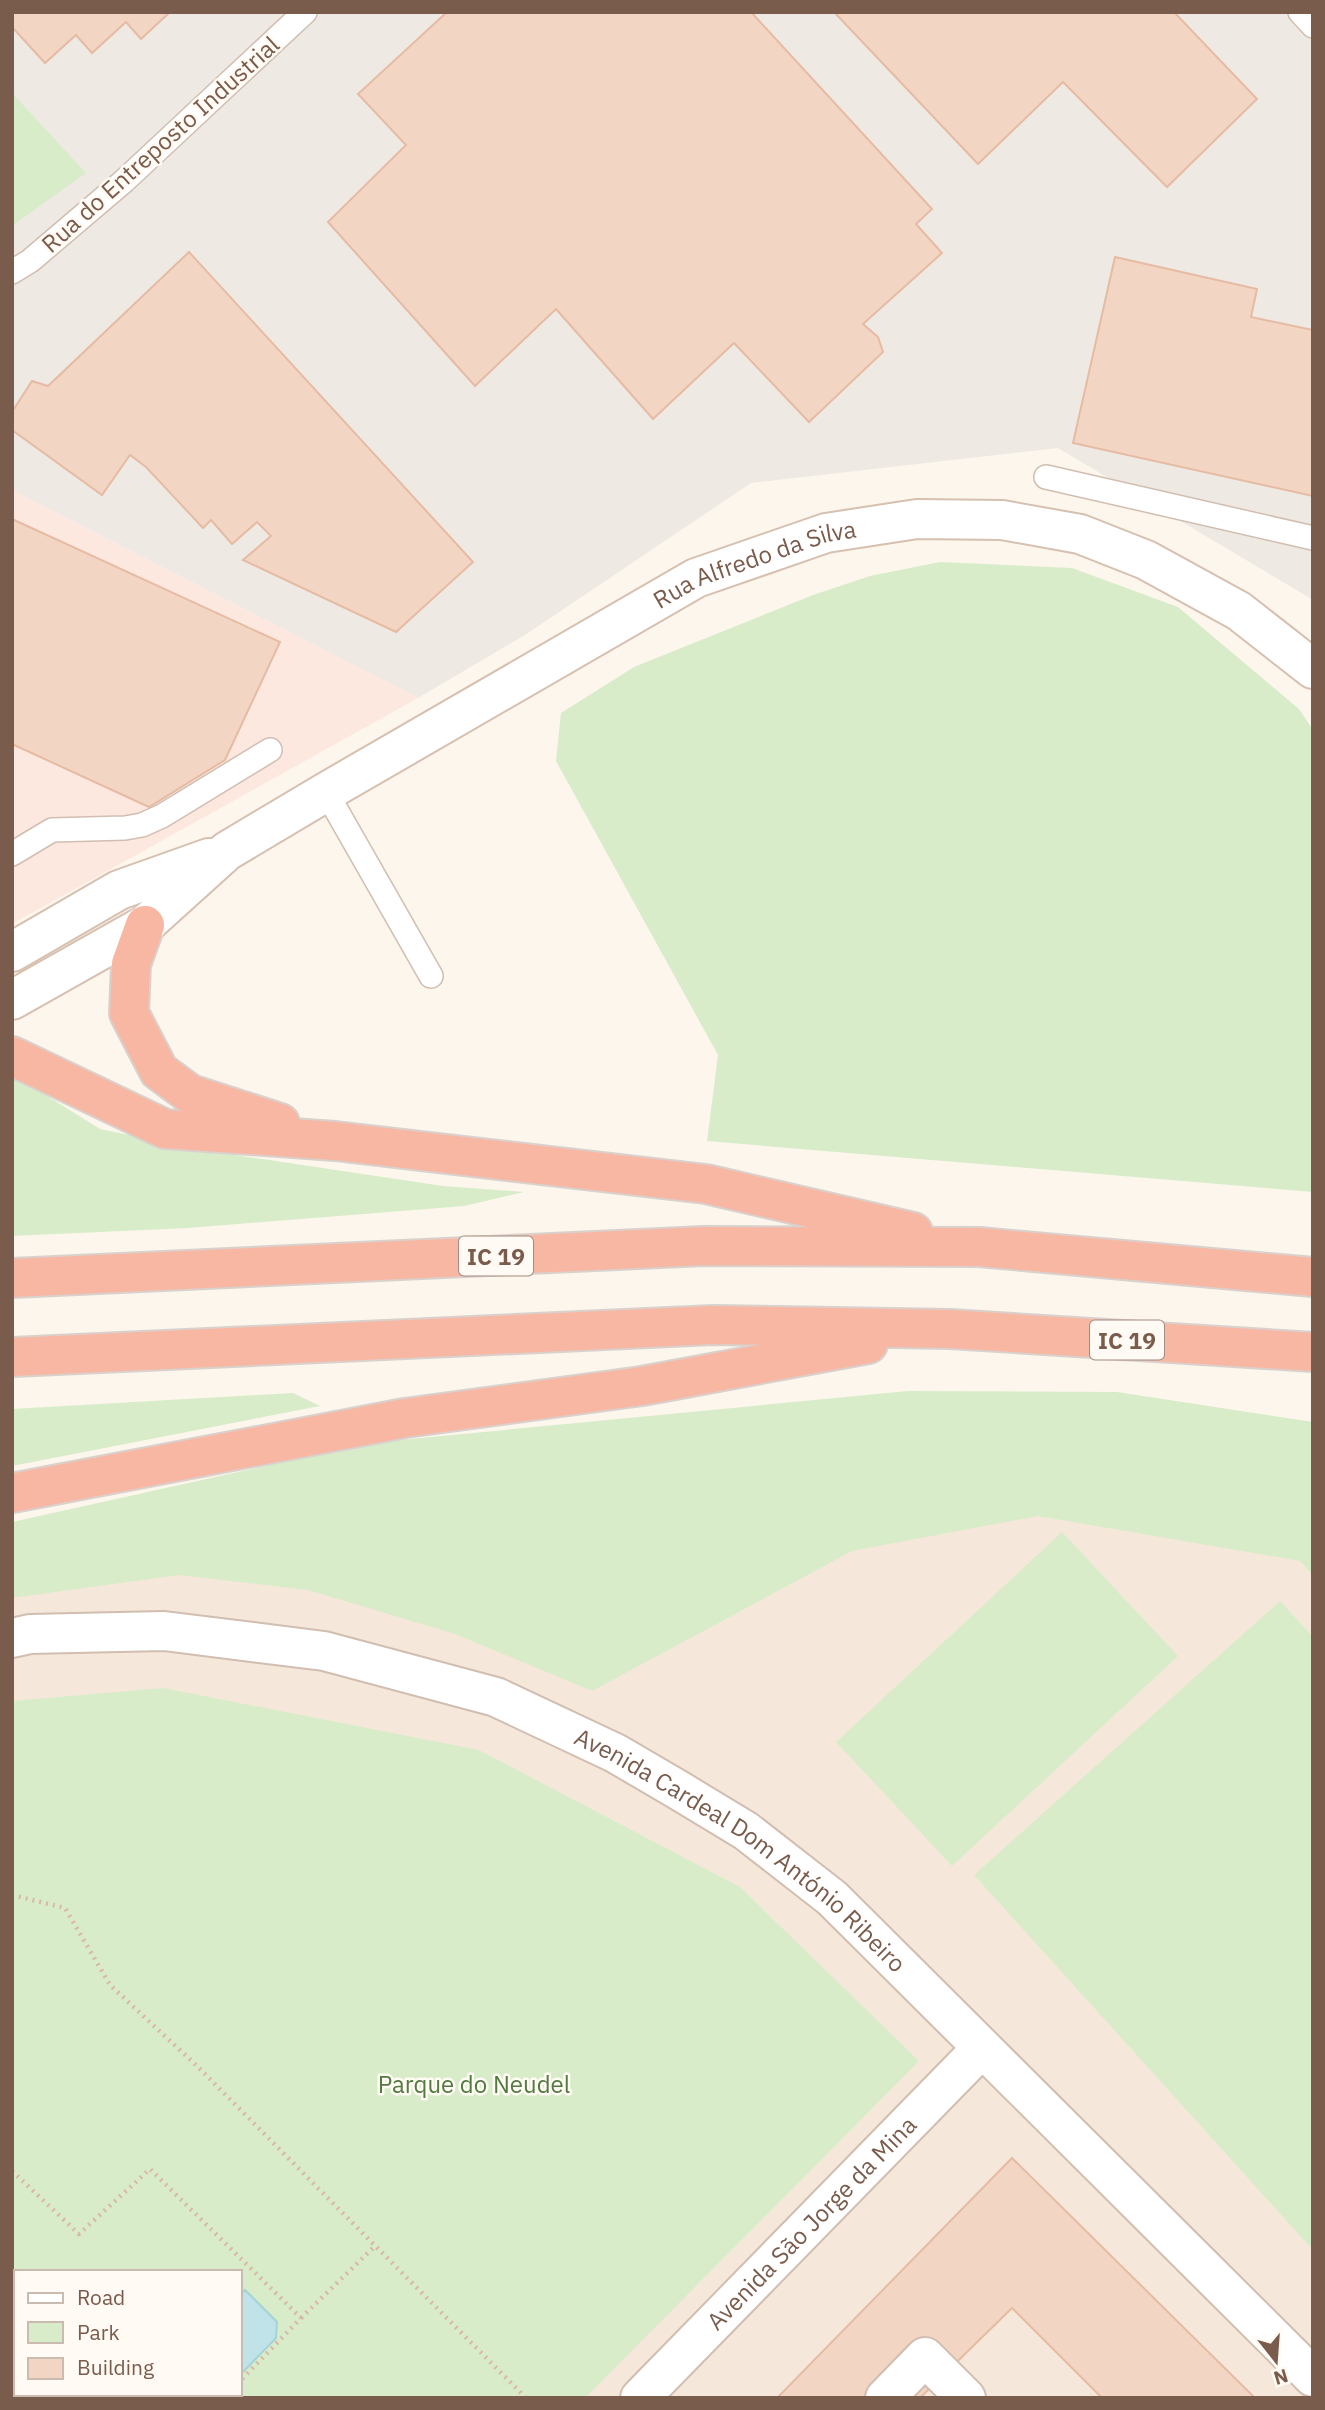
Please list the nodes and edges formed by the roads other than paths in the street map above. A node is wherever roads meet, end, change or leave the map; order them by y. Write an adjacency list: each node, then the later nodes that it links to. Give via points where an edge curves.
1 (305, 12): 4 (lane, Rua do Entreposto Industrial, via 71,228)
2 (1300, 12): 3 (lane)
3 (1313, 26)
4 (12, 272)
5 (1046, 477): 6 (lane)
6 (1313, 538)
7 (1313, 669): 9 (street, Rua Alfredo da Silva, via 1238,611 1146,560 1080,534 1002,520 917,519 826,533 696,578)
8 (270, 750): 11 (lane, via 142,825 52,830)
9 (326, 792): 10 (street, Rua Alfredo da Silva); 14 (lane)
10 (227, 851): 12 (street, Rua Alfredo da Silva); 13 (street, Rua Alfredo da Silva, via 119,890)
11 (12, 854)
12 (145, 925): 15 (street, Rua Alfredo da Silva); 17 (highway, via 131,964 129,1013 159,1071 190,1094)
13 (12, 952)
14 (431, 976)
15 (12, 1000)
16 (12, 1056): 17 (highway, via 165,1129)
17 (335, 1141): 18 (highway, via 706,1184)
18 (979, 1247): 19 (highway, IC 19); 20 (highway, IC 19, via 704,1246)
19 (1313, 1277)
20 (12, 1278)
21 (950, 1329): 22 (highway, IC 19); 23 (highway, IC 19, via 713,1325); 24 (highway, via 642,1386 405,1418)
22 (1313, 1352)
23 (12, 1357)
24 (12, 1493)
25 (12, 1638): 26 (street, Avenida Cardeal Dom António Ribeiro, via 164,1630 324,1651 496,1697 615,1753 746,1831 832,1898)
26 (982, 2048): 27 (street, Avenida Cardeal Dom António Ribeiro); 28 (street, Avenida São Jorge da Mina)
27 (1313, 2377)
28 (640, 2398)
29 (885, 2398): 30 (street, via 925,2357)
30 (966, 2398)

